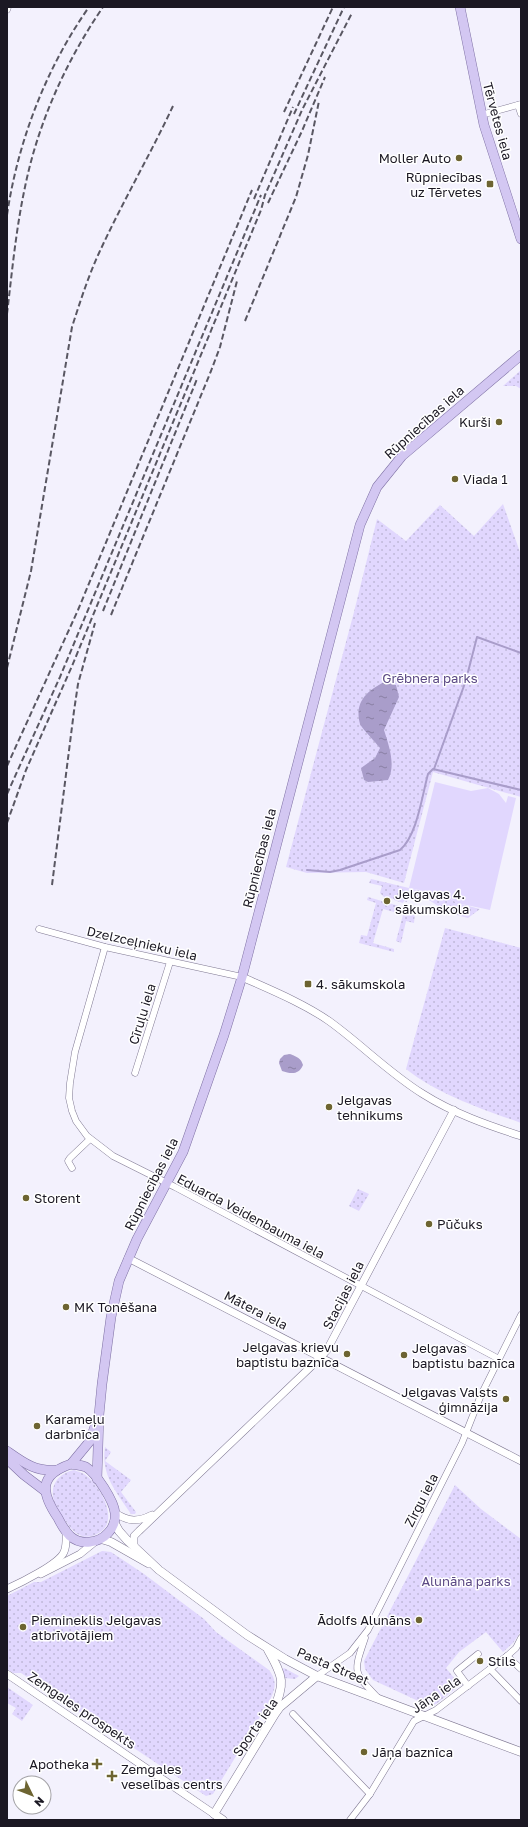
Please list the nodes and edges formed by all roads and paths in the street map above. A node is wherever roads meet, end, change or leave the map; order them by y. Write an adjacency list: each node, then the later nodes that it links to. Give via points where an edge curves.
1 (8, 7): 3 (street)
2 (460, 7): 6 (main road, Tērvetes iela)
3 (7, 10)
4 (520, 104): 5 (street); 6 (street)
5 (521, 114)
6 (481, 115): 7 (main road, Tērvetes iela)
7 (521, 239)
8 (521, 355): 12 (main road, Rūpniecības iela, via 402,456 377,487 369,502 360,525)
9 (39, 930): 10 (street, Dzelzceļnieku iela)
10 (105, 947): 11 (street, Dzelzceļnieku iela); 16 (street, Eduarda Veidenbauma iela, via 70,1083 70,1098 76,1121)
11 (170, 962): 12 (street, Dzelzceļnieku iela); 13 (street, Cīruļu iela)
12 (242, 977): 14 (street, via 327,1020 416,1089); 18 (main road, Rūpniecības iela, via 184,1152)
13 (136, 1073)
14 (454, 1110): 15 (street, via 484,1124); 20 (street, Stacijas iela)
15 (521, 1136)
16 (90, 1139): 17 (street, via 68,1161); 18 (street, Eduarda Veidenbauma iela, via 113,1156)
17 (72, 1168)
18 (168, 1184): 19 (main road, Rūpniecības iela); 20 (street, Eduarda Veidenbauma iela)
19 (128, 1258): 22 (street, Mātera iela); 24 (main road, Rūpniecības iela, via 119,1281 111,1317)
20 (360, 1286): 22 (street, Stacijas iela, via 331,1344); 23 (street, Eduarda Veidenbauma iela)
21 (521, 1315): 23 (street, Zirgu iela)
22 (321, 1357): 25 (street, Mātera iela); 33 (street, Stacijas iela)
23 (499, 1358): 25 (street, Zirgu iela)
24 (99, 1415): 29 (main road, Rūpniecības iela, via 93,1436); 31 (main road, Rūpniecības iela)
25 (467, 1432): 28 (street, Mātera iela); 41 (street, Zirgu iela)
26 (7, 1451): 30 (main road, via 31,1467 39,1470)
27 (7, 1459): 32 (main road)
28 (521, 1461)
29 (71, 1464): 30 (main road, Rūpniecības iela); 31 (main road, via 86,1467)
30 (57, 1470): 32 (main road, via 50,1476)
31 (97, 1479): 34 (main road, via 111,1499)
32 (45, 1491): 35 (main road, via 48,1503)
33 (158, 1512): 34 (street, via 135,1521); 37 (street, Stacijas iela, via 134,1536)
34 (115, 1517): 36 (main road, via 112,1529); 37 (main road, Pasta Street, via 119,1531)
35 (66, 1530): 36 (main road, via 82,1542); 39 (street, via 65,1549 61,1558)
36 (99, 1540): 38 (main road, Pasta Street, via 111,1542); 39 (street, via 59,1566 43,1574)
37 (134, 1546): 38 (main road, Pasta Street)
38 (156, 1567): 43 (main road, Pasta Street)
39 (36, 1574): 40 (street)
40 (7, 1589)
41 (368, 1630): 49 (street, Zirgu iela, via 350,1653); 51 (street, via 358,1658 358,1674 360,1680)
42 (521, 1638): 45 (street, Jāņa iela, via 516,1648)
43 (266, 1648): 49 (main road, Pasta Street); 55 (main road, via 280,1673 282,1686 282,1692)
44 (478, 1654): 50 (street, via 457,1671)
45 (507, 1656): 46 (street, Jāņa iela); 47 (street)
46 (490, 1669): 50 (street, Jāņa iela); 52 (street)
47 (521, 1669)
48 (7, 1674): 58 (street, Zemgales prospekts)
49 (317, 1676): 51 (main road, Pasta Street); 55 (main road, Sporta iela, via 280,1707)
50 (468, 1686): 54 (street, Jāņa iela, via 436,1710)
51 (379, 1700): 54 (main road, Pasta Street)
52 (521, 1701)
53 (293, 1714): 57 (street)
54 (423, 1716): 56 (main road, Pasta Street); 57 (street, Jāņa iela, via 414,1721)
55 (267, 1727): 58 (main road, Sporta iela)
56 (521, 1752)
57 (370, 1794): 60 (street, Jāņa iela)
58 (212, 1817): 59 (main road, Zemgales prospekts)
59 (224, 1820)
60 (350, 1820)

